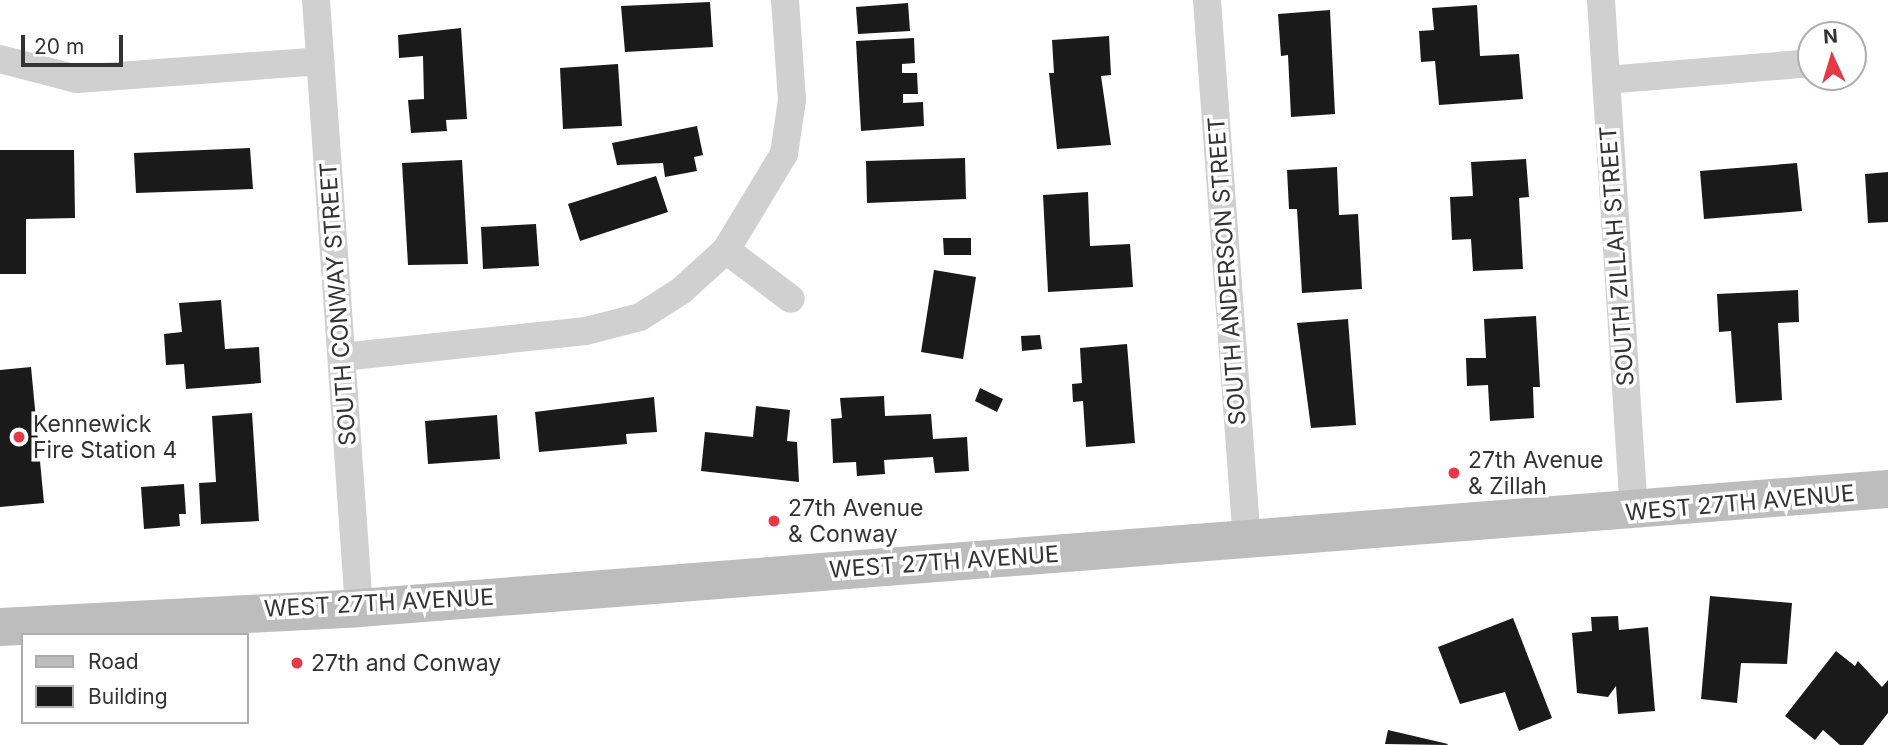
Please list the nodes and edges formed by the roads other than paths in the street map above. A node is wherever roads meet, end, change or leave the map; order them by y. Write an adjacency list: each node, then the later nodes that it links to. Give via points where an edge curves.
1 (316, 0): 6 (street, SOUTH CONWAY STREET)
2 (785, 0): 9 (street, via 792,100 784,154)
3 (1207, 0): 14 (street, SOUTH ANDERSON STREET)
4 (1601, 0): 8 (street, SOUTH ZILLAH STREET)
5 (0, 59): 6 (street, via 77,79)
6 (320, 61): 11 (street, SOUTH CONWAY STREET)
7 (1797, 64): 8 (street)
8 (1606, 80): 13 (street, SOUTH ZILLAH STREET)
9 (726, 250): 10 (street); 11 (street, via 681,291 640,317 586,331)
10 (791, 299)
11 (342, 357): 15 (street, SOUTH CONWAY STREET)
12 (1888, 489): 13 (main road, WEST 27TH AVENUE)
13 (1634, 513): 14 (main road, WEST 27TH AVENUE)
14 (1247, 542): 15 (main road, WEST 27TH AVENUE)
15 (359, 608): 16 (main road, WEST 27TH AVENUE)
16 (0, 626)

